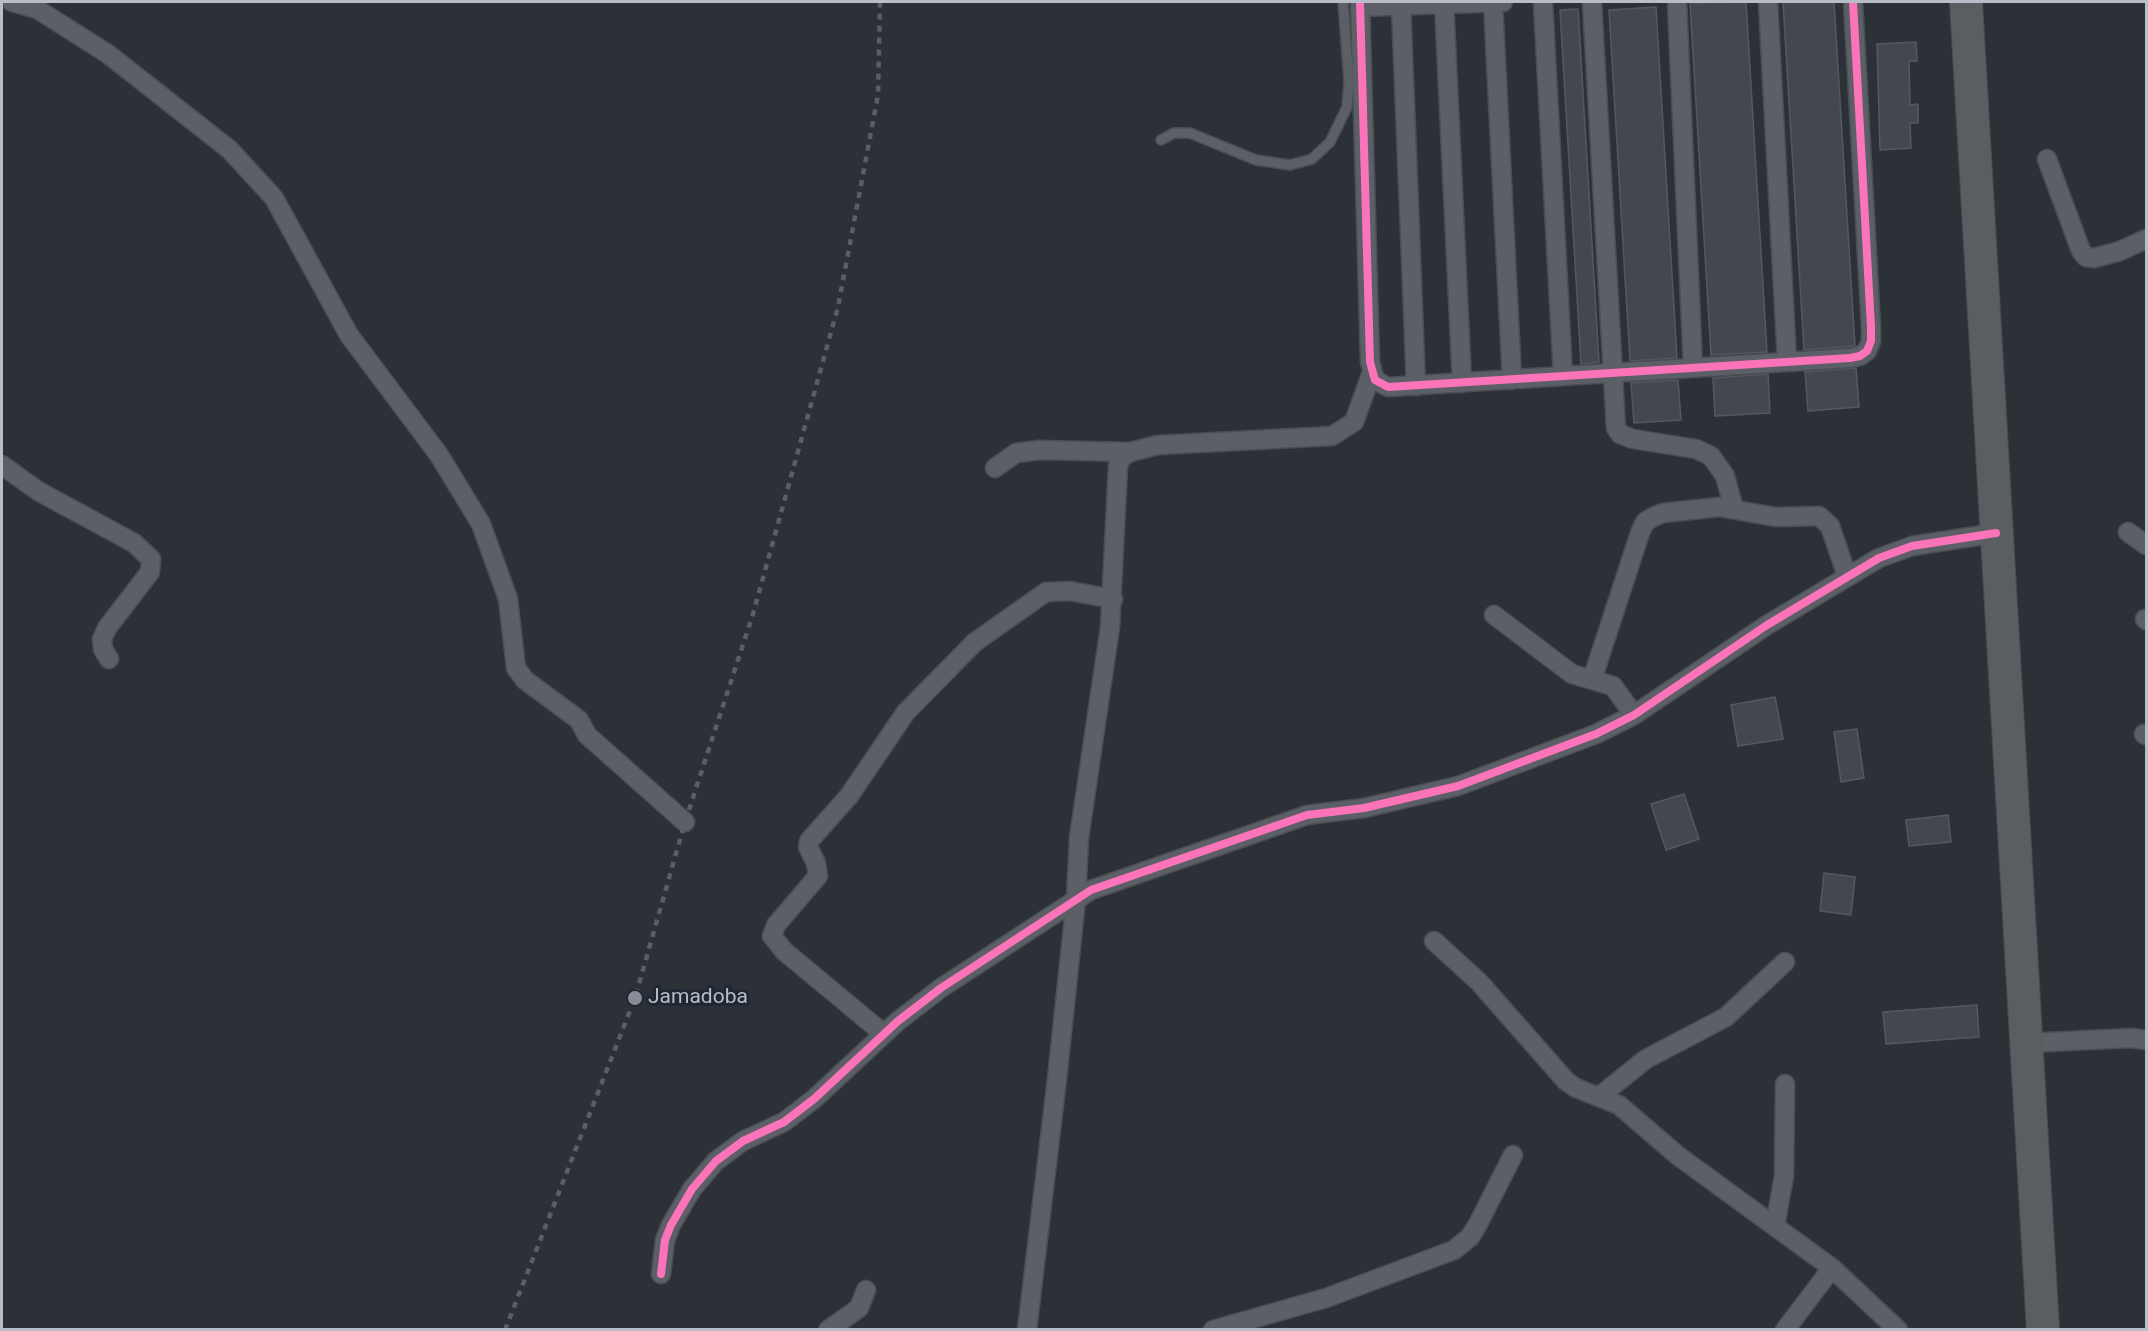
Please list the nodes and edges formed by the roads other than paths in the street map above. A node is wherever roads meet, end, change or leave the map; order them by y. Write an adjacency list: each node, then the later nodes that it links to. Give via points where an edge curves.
1 (12, 2): 13 (street)
2 (1343, 2): 15 (lane, via 1347,107 1330,142 1312,159 1290,165 1256,160 1190,133 1174,133)
3 (1493, 2): 4 (street); 11 (street); 23 (street)
4 (1505, 2)
5 (1543, 2): 22 (street)
6 (1592, 2): 21 (street)
7 (1677, 2): 19 (street)
8 (1768, 2): 18 (street)
9 (1853, 2): 18 (street, via 1871,341 1860,356)
10 (1966, 2): 31 (highway)
11 (1444, 3): 14 (street); 24 (street)
12 (1360, 4): 14 (street); 20 (street)
13 (39, 5): 39 (street, via 231,150 274,198 349,335 439,455 481,524 508,599 516,668 525,680 579,720 587,735)
14 (1401, 5): 25 (street)
15 (1161, 140)
16 (2047, 159): 17 (street, via 2086,257 2120,251)
17 (2146, 239)
18 (1787, 362): 19 (street)
19 (1694, 368): 21 (street)
20 (1372, 372): 25 (street, via 1380,385); 26 (street, via 1354,422 1332,436 1172,443)
21 (1612, 374): 22 (street); 29 (street, via 1614,420 1620,434 1696,449 1711,456 1725,476)
22 (1563, 376): 23 (street)
23 (1512, 380): 24 (street)
24 (1462, 383): 25 (street)
25 (1416, 386)
26 (1130, 452): 28 (street, via 1039,450 1016,453); 34 (street, via 1121,458 1116,476)
27 (2, 465): 36 (street, via 38,490 134,543 151,559 150,572 102,639)
28 (995, 468)
29 (1734, 510): 33 (street, via 1770,516 1819,516 1830,526); 37 (street, via 1719,507 1663,513 1645,522)
30 (2128, 532): 32 (street)
31 (1996, 533): 33 (street, via 1912,546); 45 (highway)
32 (2146, 545)
33 (1847, 576): 38 (street)
34 (1113, 598): 40 (street, via 1082,814); 43 (street, via 1070,591 1046,592 975,642 906,712 849,796 809,841 818,876 776,925 772,936 784,951)
35 (1494, 615): 37 (street, via 1560,667)
36 (109, 659)
37 (1592, 680): 38 (street, via 1613,686)
38 (1634, 715): 40 (street, via 1483,778 1364,808 1306,815 1105,883)
39 (685, 822)
40 (1076, 899): 43 (street, via 941,988); 54 (street)
41 (1434, 941): 47 (street, via 1479,982 1558,1074 1575,1088)
42 (1785, 962): 47 (street, via 1726,1017 1646,1059)
43 (884, 1034): 51 (street, via 784,1122 743,1141 716,1161 692,1189 671,1225)
44 (2146, 1040): 45 (street)
45 (2026, 1043): 58 (highway)
46 (1785, 1084): 49 (street, via 1785,1176)
47 (1600, 1096): 49 (street, via 1619,1105 1677,1155)
48 (1513, 1155): 55 (street, via 1470,1237 1454,1250 1317,1300)
49 (1775, 1226): 50 (street)
50 (1832, 1268): 56 (street); 57 (street)
51 (661, 1274)
52 (866, 1290): 53 (street, via 859,1308)
53 (828, 1329)
54 (1027, 1329)
55 (1213, 1329)
56 (1785, 1329)
57 (1898, 1329)
58 (2043, 1329)

